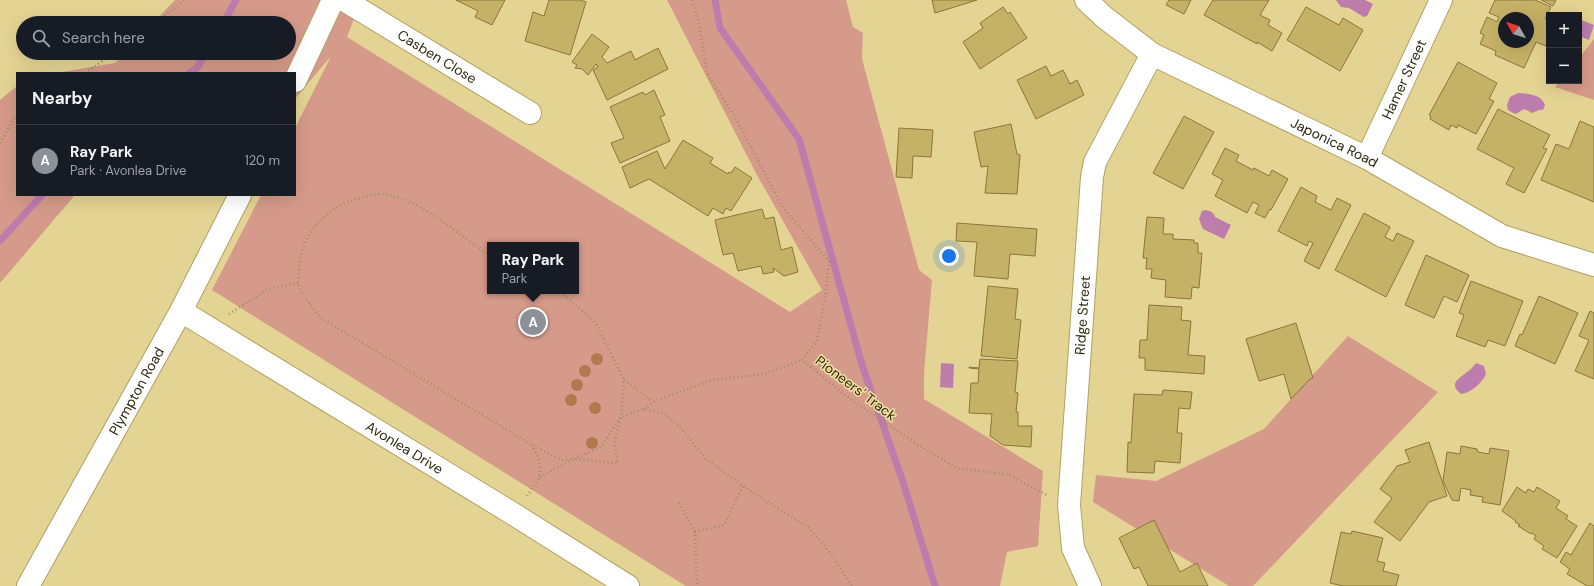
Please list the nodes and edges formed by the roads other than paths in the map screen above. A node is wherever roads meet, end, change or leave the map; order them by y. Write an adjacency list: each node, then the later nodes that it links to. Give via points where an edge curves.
1 (333, 0): 6 (street)
2 (344, 0): 7 (street, Casben Close)
3 (1086, 0): 5 (street, Japonica Road)
4 (1441, 0): 8 (street, Hamer Street)
5 (1152, 54): 8 (street, Japonica Road); 14 (street, Ridge Street, via 1093,169 1069,505 1073,548)
6 (296, 79)
7 (530, 113)
8 (1366, 158): 10 (street, Japonica Road, via 1502,236)
9 (239, 196): 11 (street, Plympton Road)
10 (1594, 265)
11 (180, 311): 12 (street, Plympton Road); 13 (street, Avonlea Drive)
12 (28, 586)
13 (628, 586)
14 (1090, 586)

